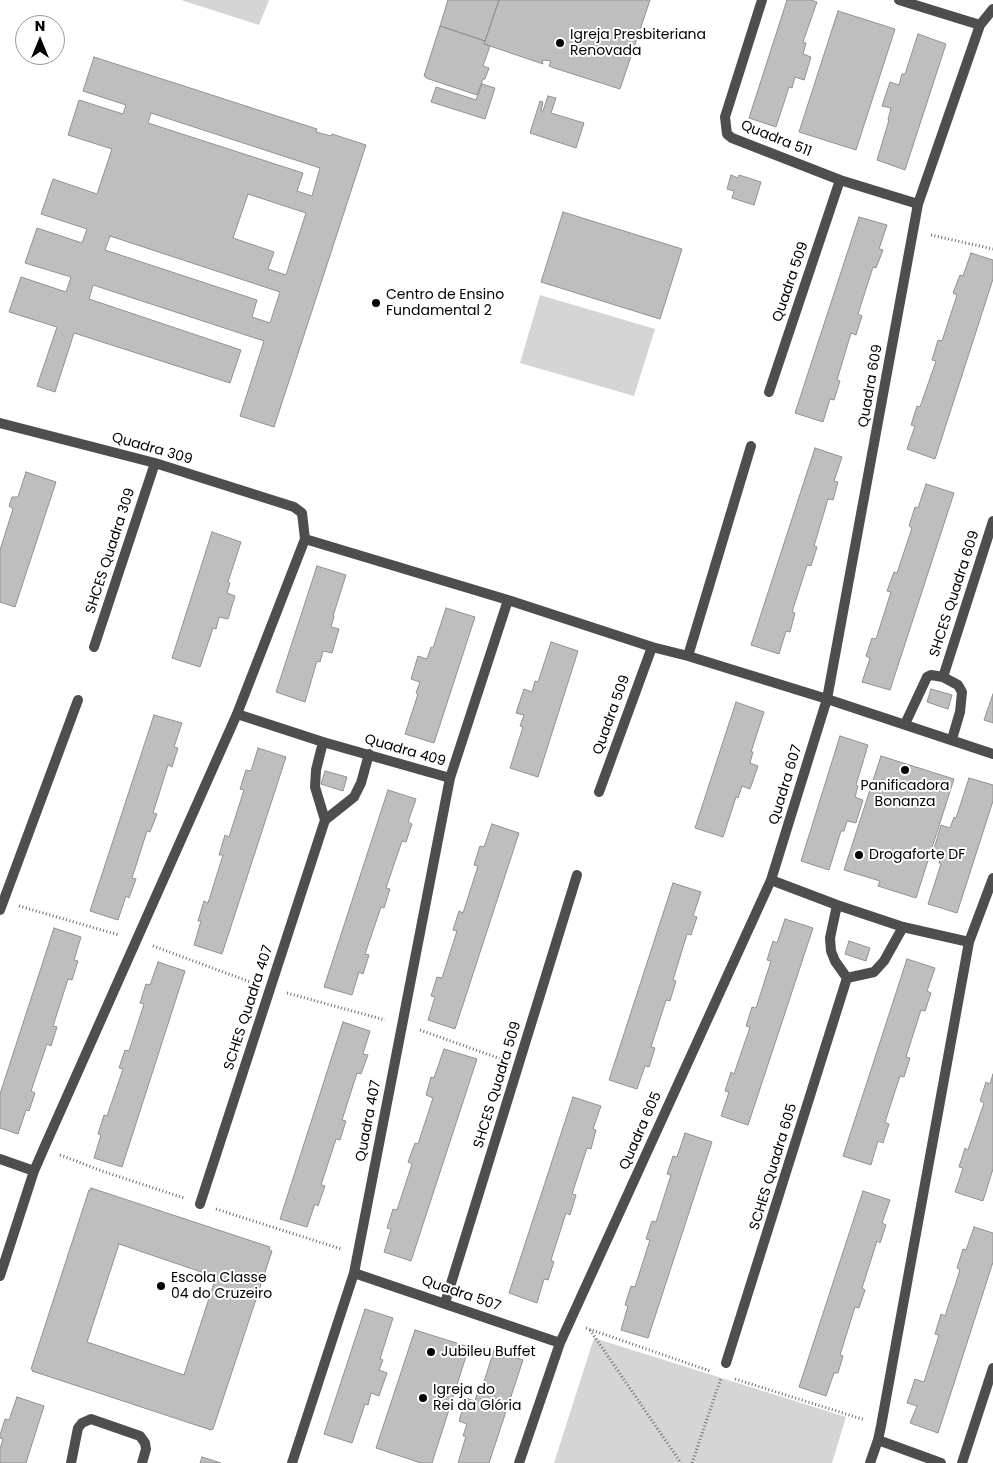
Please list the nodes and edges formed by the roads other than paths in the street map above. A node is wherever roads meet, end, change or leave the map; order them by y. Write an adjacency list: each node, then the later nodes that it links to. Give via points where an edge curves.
1 (762, 0): 5 (street, Quadra 511, via 725,117 727,134)
2 (899, 0): 4 (street)
3 (993, 9): 4 (street, Quadra 609)
4 (980, 25): 6 (street, Quadra 609)
5 (840, 180): 6 (street, Quadra 511); 7 (street, Quadra 509)
6 (918, 204): 18 (street, Quadra 609)
7 (768, 392)
8 (0, 423): 10 (street, Quadra 309)
9 (751, 446): 16 (street)
10 (155, 462): 12 (street, Quadra 309, via 294,507 302,513); 14 (street, SHCES Quadra 309)
11 (993, 520): 17 (street, SHCES Quadra 609)
12 (305, 539): 13 (street); 20 (street)
13 (508, 600): 15 (street); 26 (street, Quadra 409)
14 (94, 647)
15 (652, 647): 16 (street); 27 (street, Quadra 509)
16 (688, 656): 18 (street)
17 (943, 677): 21 (street, via 927,677); 22 (street, via 958,685 962,692)
18 (827, 699): 21 (street); 31 (street, Quadra 607)
19 (78, 700): 33 (street)
20 (237, 714): 23 (street, Quadra 409); 38 (street)
21 (905, 724): 22 (street)
22 (952, 739): 25 (street)
23 (323, 742): 24 (street, Quadra 409); 28 (street, via 315,787)
24 (369, 754): 26 (street, Quadra 409); 28 (street, via 354,797)
25 (993, 754)
26 (450, 778): 40 (street, Quadra 407)
27 (598, 792)
28 (325, 820): 39 (street, SCHES Quadra 407)
29 (577, 875): 42 (street, SHCES Quadra 509)
30 (993, 878): 35 (street)
31 (771, 880): 32 (street); 43 (street, Quadra 605)
32 (837, 904): 34 (street); 36 (street, via 830,938 831,952)
33 (0, 910)
34 (903, 927): 35 (street); 36 (street, via 874,972)
35 (969, 942): 46 (street)
36 (847, 978): 44 (street, SCHES Quadra 605)
37 (0, 1158): 38 (street)
38 (34, 1171): 41 (street)
39 (200, 1204)
40 (354, 1273): 42 (street, Quadra 507); 49 (street, Quadra 407)
41 (0, 1276)
42 (445, 1303): 43 (street, Quadra 507)
43 (560, 1343): 50 (street, Quadra 605)
44 (726, 1363)
45 (993, 1368): 53 (street)
46 (878, 1440): 51 (street); 52 (street)
47 (71, 1463): 48 (street, via 78,1428 82,1422 91,1420 140,1436 146,1450)
48 (142, 1463)
49 (292, 1463)
50 (519, 1463)
51 (870, 1463)
52 (941, 1463)
53 (962, 1463)

